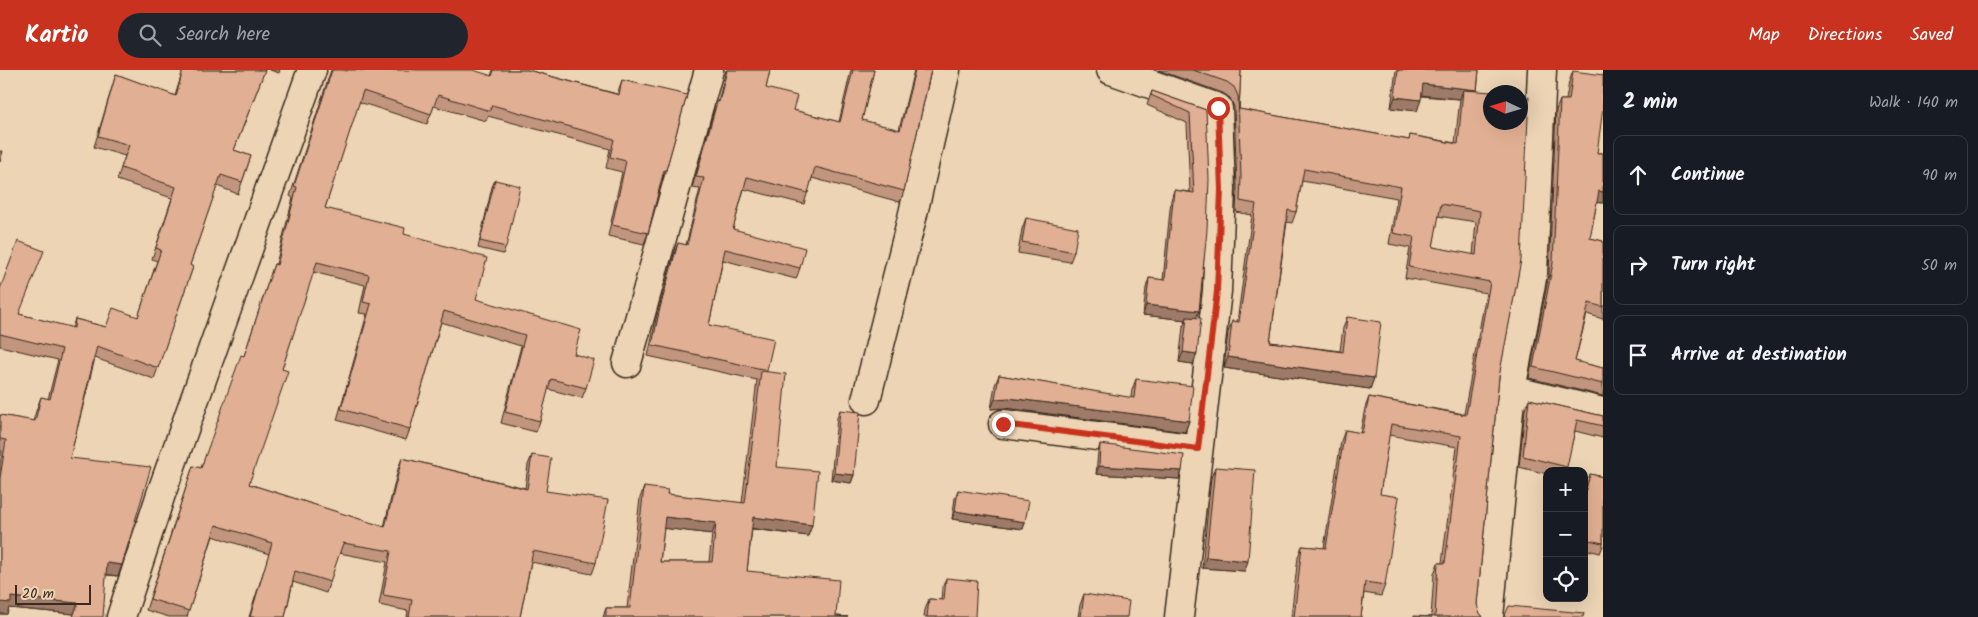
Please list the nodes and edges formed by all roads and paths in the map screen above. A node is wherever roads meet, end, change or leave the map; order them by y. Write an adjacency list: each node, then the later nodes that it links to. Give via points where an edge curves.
1 (312, 70): 12 (street, via 161,494)
2 (709, 70): 6 (street)
3 (946, 70): 8 (street)
4 (1111, 70): 11 (street, via 1218,108 1221,190 1217,291)
5 (1542, 70): 7 (street, via 1533,273)
6 (627, 363)
7 (1510, 390): 9 (street); 14 (street)
8 (866, 400)
9 (1603, 412)
10 (1003, 424): 11 (street)
11 (1198, 449): 13 (street)
12 (121, 617)
13 (1179, 617)
14 (1489, 617)

